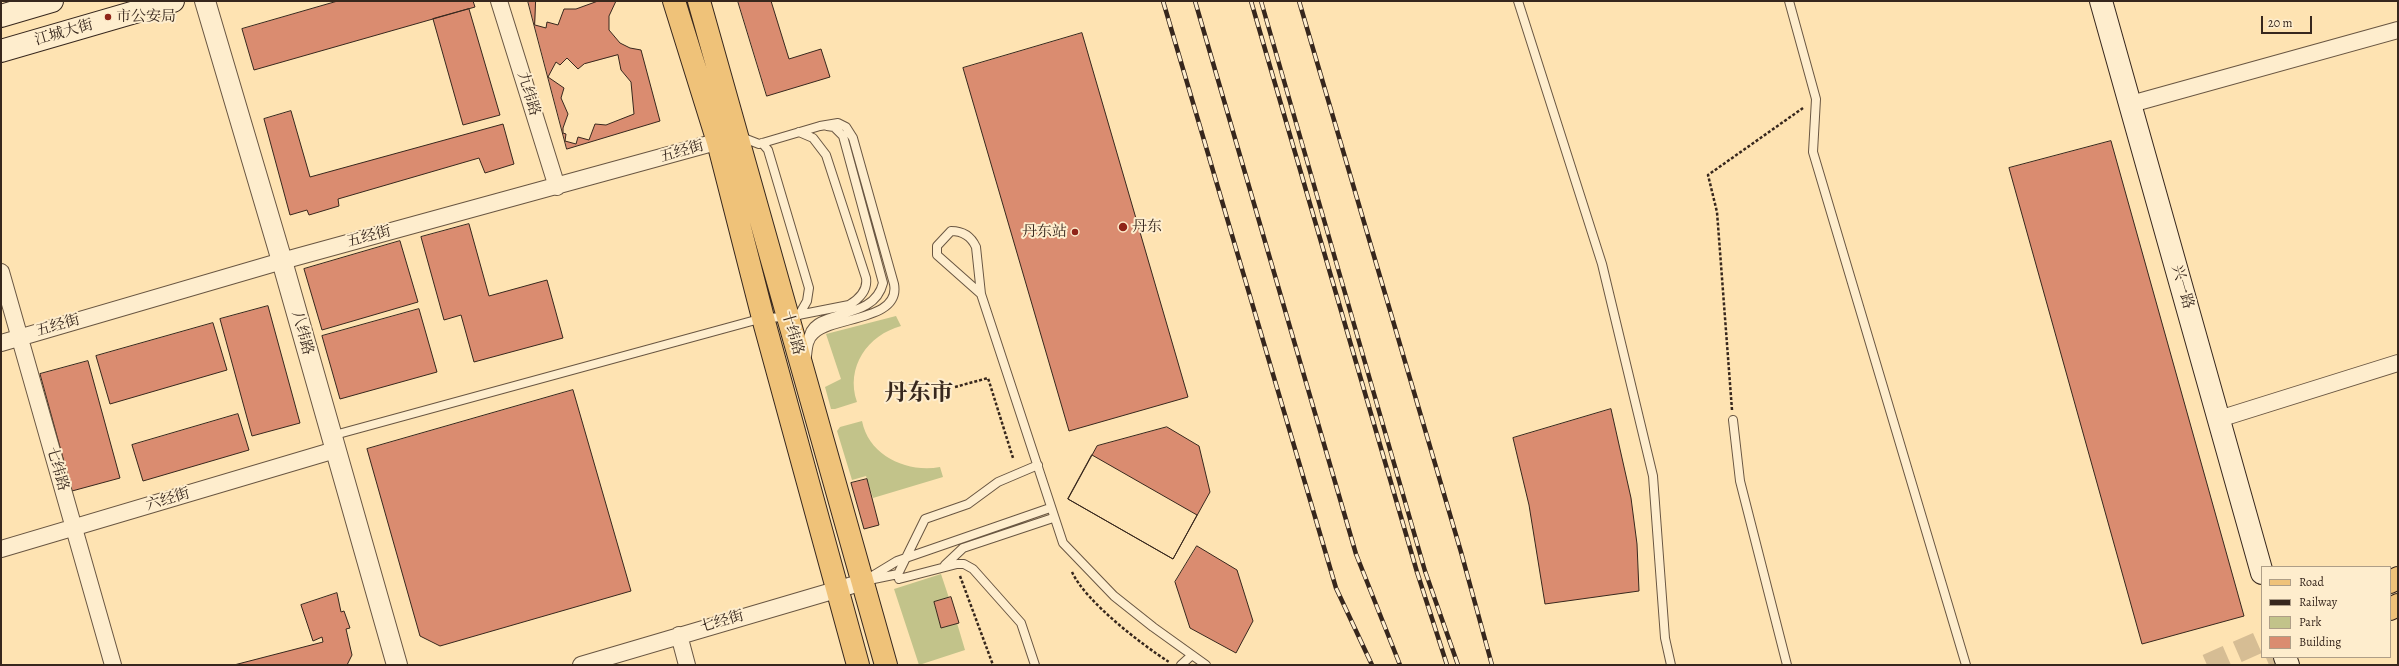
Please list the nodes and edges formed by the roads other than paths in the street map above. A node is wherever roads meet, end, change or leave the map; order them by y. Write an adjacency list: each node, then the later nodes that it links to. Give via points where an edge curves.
1 (52, 1): 10 (main road)
2 (173, 1): 12 (main road, 江城大街)
3 (205, 1): 19 (street, 八纬路)
4 (499, 1): 18 (street, 九纬路)
5 (674, 1): 16 (main road, 十纬路)
6 (699, 1): 16 (main road, 十纬路)
7 (1518, 1): 55 (lane, via 1602,264 1653,476 1665,638)
8 (1788, 1): 57 (lane, via 1816,99 1813,152)
9 (2101, 1): 13 (main road, 兴一路)
10 (1, 16)
11 (2398, 30): 13 (street)
12 (1, 51)
13 (2131, 104): 29 (main road, 兴一路)
14 (820, 126): 15 (lane); 26 (lane, via 834,127 842,136 883,279 879,293 867,306 815,324 809,333); 26 (lane, via 841,124 851,133 895,289 892,301 880,310 819,331)
15 (799, 132): 17 (lane); 22 (lane, via 813,138 826,155 867,282 863,293 849,305)
16 (728, 139): 17 (lane); 18 (street, 五经街); 22 (main road, 十纬路); 23 (main road, 十纬路)
17 (762, 144): 22 (lane, via 768,150 809,288 807,301)
18 (557, 187): 19 (street, 五经街)
19 (282, 261): 24 (street, 五经街); 31 (street, 八纬路)
20 (1, 272): 24 (street, 七纬路)
21 (981, 294): 21 (lane, via 976,247 964,233 951,231 937,246 937,255); 32 (lane)
22 (793, 316): 23 (lane); 28 (main road, 十纬路)
23 (763, 318): 31 (lane); 42 (main road, 十纬路)
24 (20, 337): 25 (street, 五经街); 35 (street, 七纬路)
25 (1, 343)
26 (808, 345): 28 (lane)
27 (2398, 363): 29 (street)
28 (805, 377): 41 (main road, 十纬路)
29 (2219, 419): 39 (main road, 兴一路)
30 (1733, 420): 56 (lane, via 1740,481)
31 (333, 443): 35 (street, 六经街); 46 (street, 八纬路)
32 (1038, 465): 33 (lane); 37 (lane, via 998,482 968,504 925,519)
33 (1050, 508): 34 (lane); 37 (lane)
34 (1053, 518): 38 (lane, via 963,548); 44 (lane, via 1063,543 1076,559 1130,609)
35 (74, 528): 36 (street, 六经街); 45 (street, 七纬路)
36 (1, 549)
37 (907, 557): 40 (lane); 41 (lane)
38 (944, 566): 40 (lane, via 899,579); 51 (lane, via 964,564 981,576 1021,623)
39 (2261, 569)
40 (898, 574): 41 (lane)
41 (863, 582): 42 (street, 七经街); 50 (main road, 十纬路)
42 (836, 590): 43 (street, 七经街); 49 (main road, 十纬路)
43 (679, 635): 47 (street, 七经街); 48 (street)
44 (1192, 655): 52 (lane); 53 (lane); 54 (lane)
45 (113, 665)
46 (397, 665)
47 (581, 665)
48 (687, 665)
49 (858, 665)
50 (886, 665)
51 (1035, 665)
52 (1177, 665)
53 (1189, 665)
54 (1206, 665)
55 (1671, 665)
56 (1787, 665)
57 (1966, 665)

